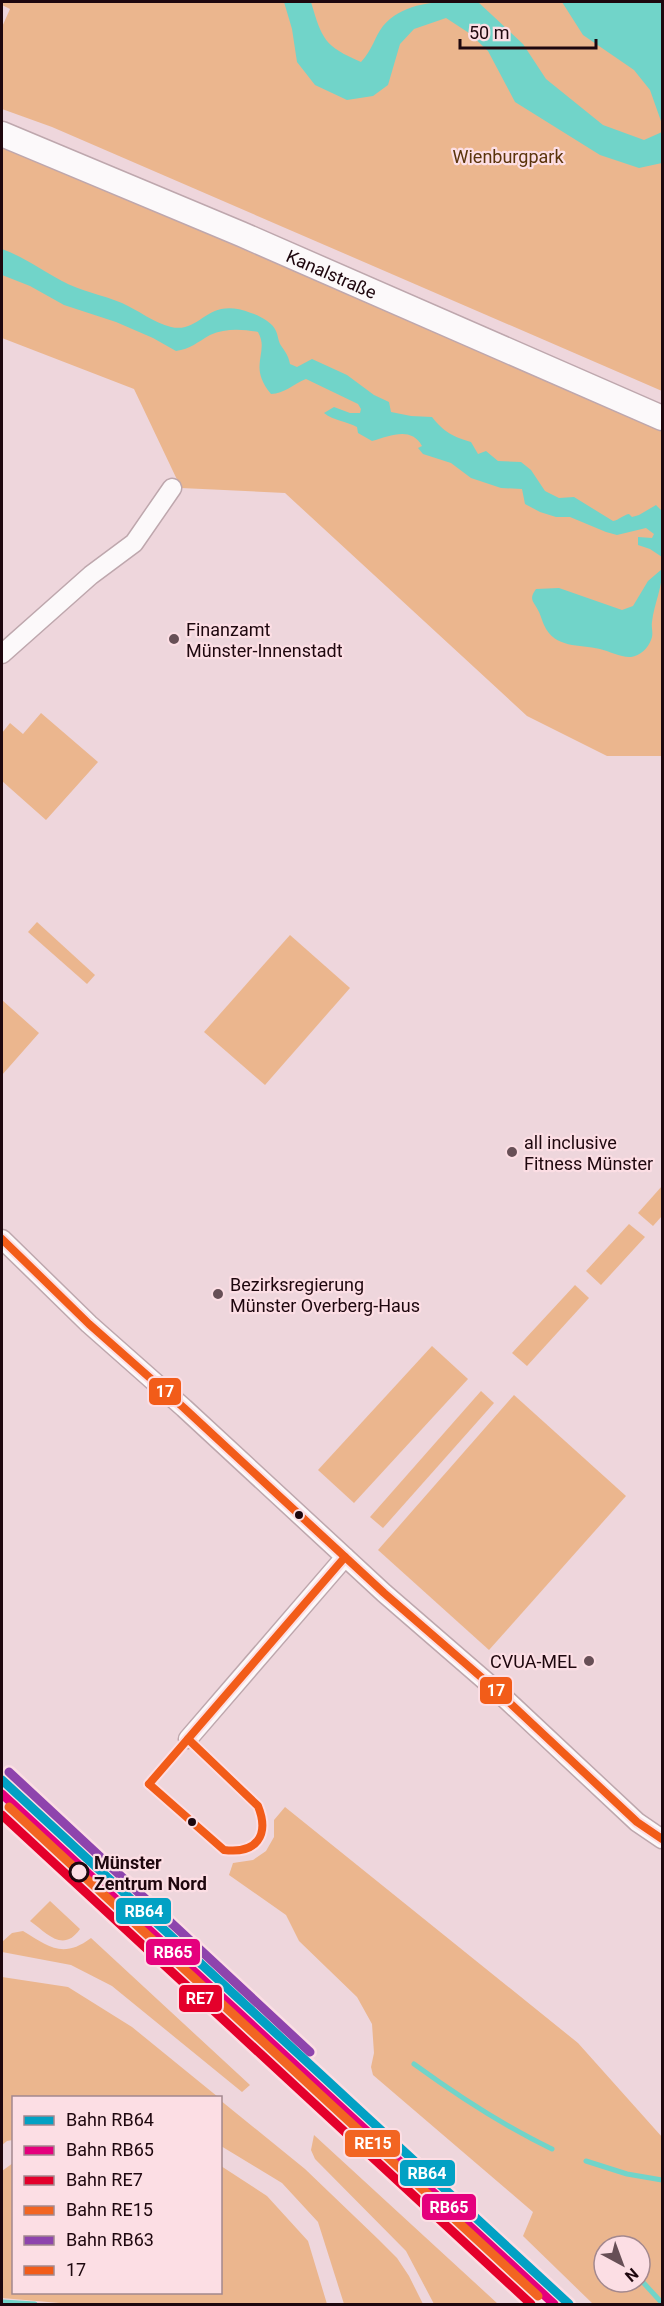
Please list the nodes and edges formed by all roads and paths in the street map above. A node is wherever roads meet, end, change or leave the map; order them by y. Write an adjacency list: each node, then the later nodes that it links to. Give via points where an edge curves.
1 (2, 134): 2 (main road, Kanalstraße)
2 (663, 418)
3 (172, 488): 4 (street, via 134,543)
4 (2, 654)
5 (2, 1239): 6 (street, via 89,1324)
6 (345, 1557): 7 (street); 8 (street, via 637,1822)
7 (188, 1739)
8 (663, 1839)

